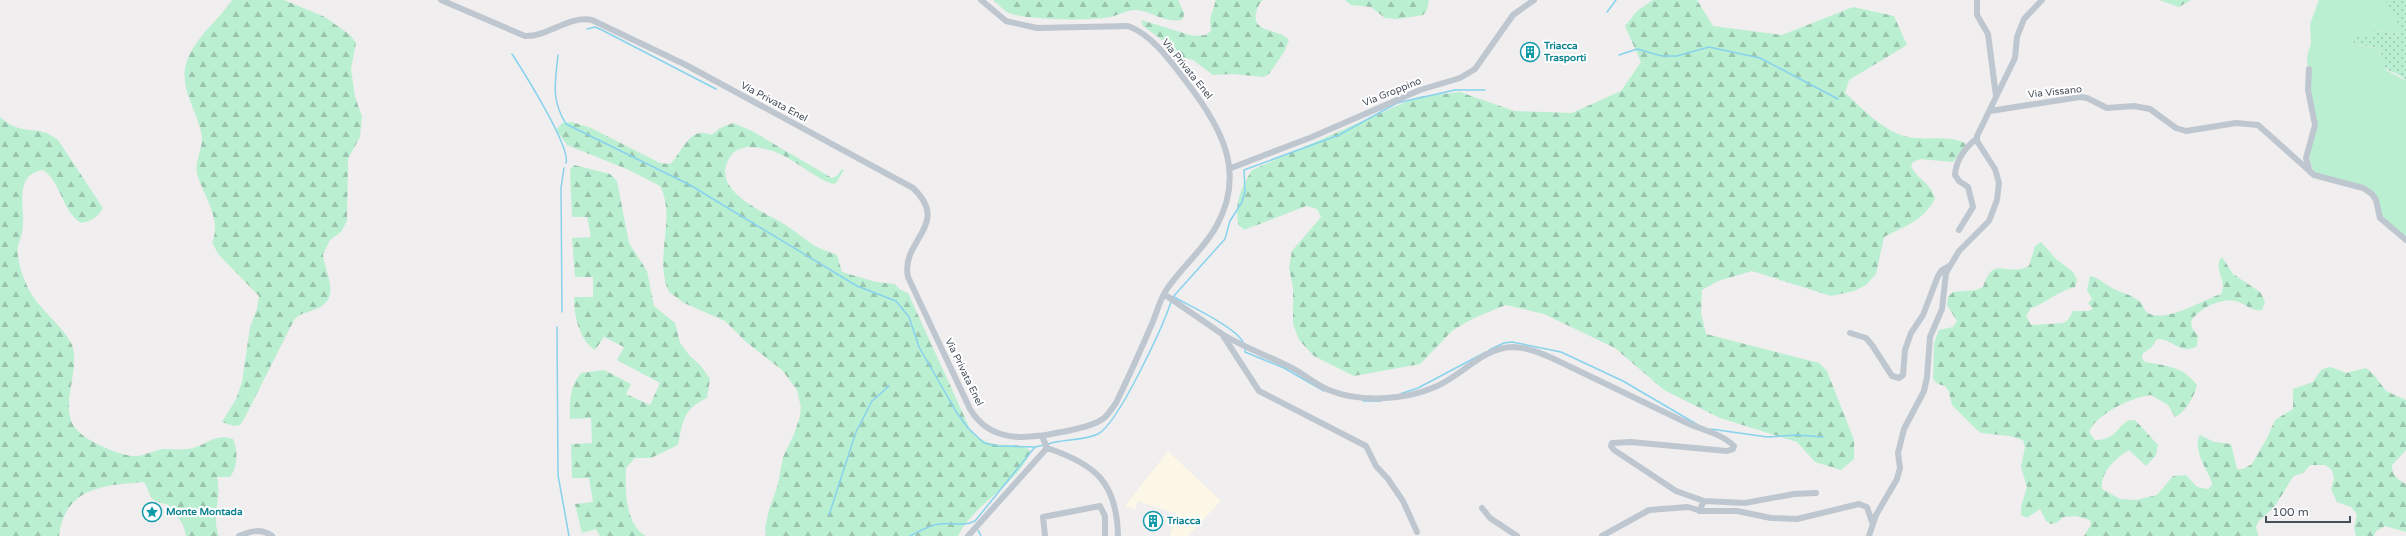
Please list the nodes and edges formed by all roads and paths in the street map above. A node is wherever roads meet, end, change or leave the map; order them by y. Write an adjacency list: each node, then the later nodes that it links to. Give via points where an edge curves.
1 (442, 0): 18 (street, Via Privata Enel, via 525,36 538,35 583,18 592,20 686,65 912,188 922,197 927,207 928,218 908,261 908,277 970,409 982,425 1001,435)
2 (981, 0): 10 (street, Via Privata Enel, via 1006,21 1037,28 1128,26 1137,29 1151,40 1203,103 1216,127)
3 (1534, 0): 10 (street, Via Groppino, via 1513,15 1475,69 1460,78 1420,90 1312,137)
4 (1977, 0): 7 (street, via 1977,15 1988,34)
5 (2042, 0): 7 (street, via 2024,19 2017,37 2015,58)
6 (2309, 69): 11 (street, via 2308,90 2315,125 2306,158)
7 (1996, 96): 8 (street)
8 (1990, 111): 9 (street); 11 (street, Via Vissano, via 2080,97 2107,108 2134,106 2150,109 2176,128 2186,131 2236,123 2252,124 2266,132)
9 (1976, 139): 12 (street, via 1956,164 1955,175 1958,181 1968,187 1973,207); 14 (street, via 1996,169 1999,183 1998,200 1989,221 1959,251)
10 (1231, 168): 15 (street, Via Privata Enel, via 1227,202 1217,225)
11 (2310, 172): 13 (street, Via Vissano, via 2321,179 2367,191 2376,200 2380,218)
12 (1959, 230)
13 (2406, 240)
14 (1949, 266): 16 (street, via 1938,276 1923,315 1911,333 1905,350 1903,375 1899,378 1892,376 1866,338); 24 (street, via 1942,309 1930,336 1924,391 1904,429 1898,453 1900,468 1897,479)
15 (1167, 295): 17 (street); 18 (street, Via Privata Enel, via 1116,403 1104,418 1087,426)
16 (1850, 333)
17 (1222, 334): 21 (street, via 1293,368 1327,390 1367,397 1415,394 1436,387 1487,353 1501,349 1526,348 1728,440 1734,446 1727,451 1631,442 1612,443 1614,450 1676,491); 25 (street, via 1260,391 1366,446 1376,466 1403,501)
18 (1043, 438): 19 (street)
19 (1047, 448): 28 (street); 31 (street, via 1075,458 1096,473 1106,485 1113,498)
20 (1816, 493): 21 (street, via 1794,494 1745,503)
21 (1704, 501): 23 (street)
22 (1482, 508): 32 (street, via 1490,518)
23 (1699, 511): 24 (street, via 1737,511 1771,518 1797,519 1859,504 1867,507); 33 (street, via 1688,507 1649,510)
24 (1872, 522): 34 (street)
25 (1417, 532)
26 (239, 536): 27 (street, via 254,530)
27 (272, 536)
28 (968, 536)
29 (1045, 536): 30 (street, via 1043,517 1100,506 1105,516)
30 (1105, 536)
31 (1118, 536)
32 (1517, 536)
33 (1602, 536)
34 (1868, 536)

